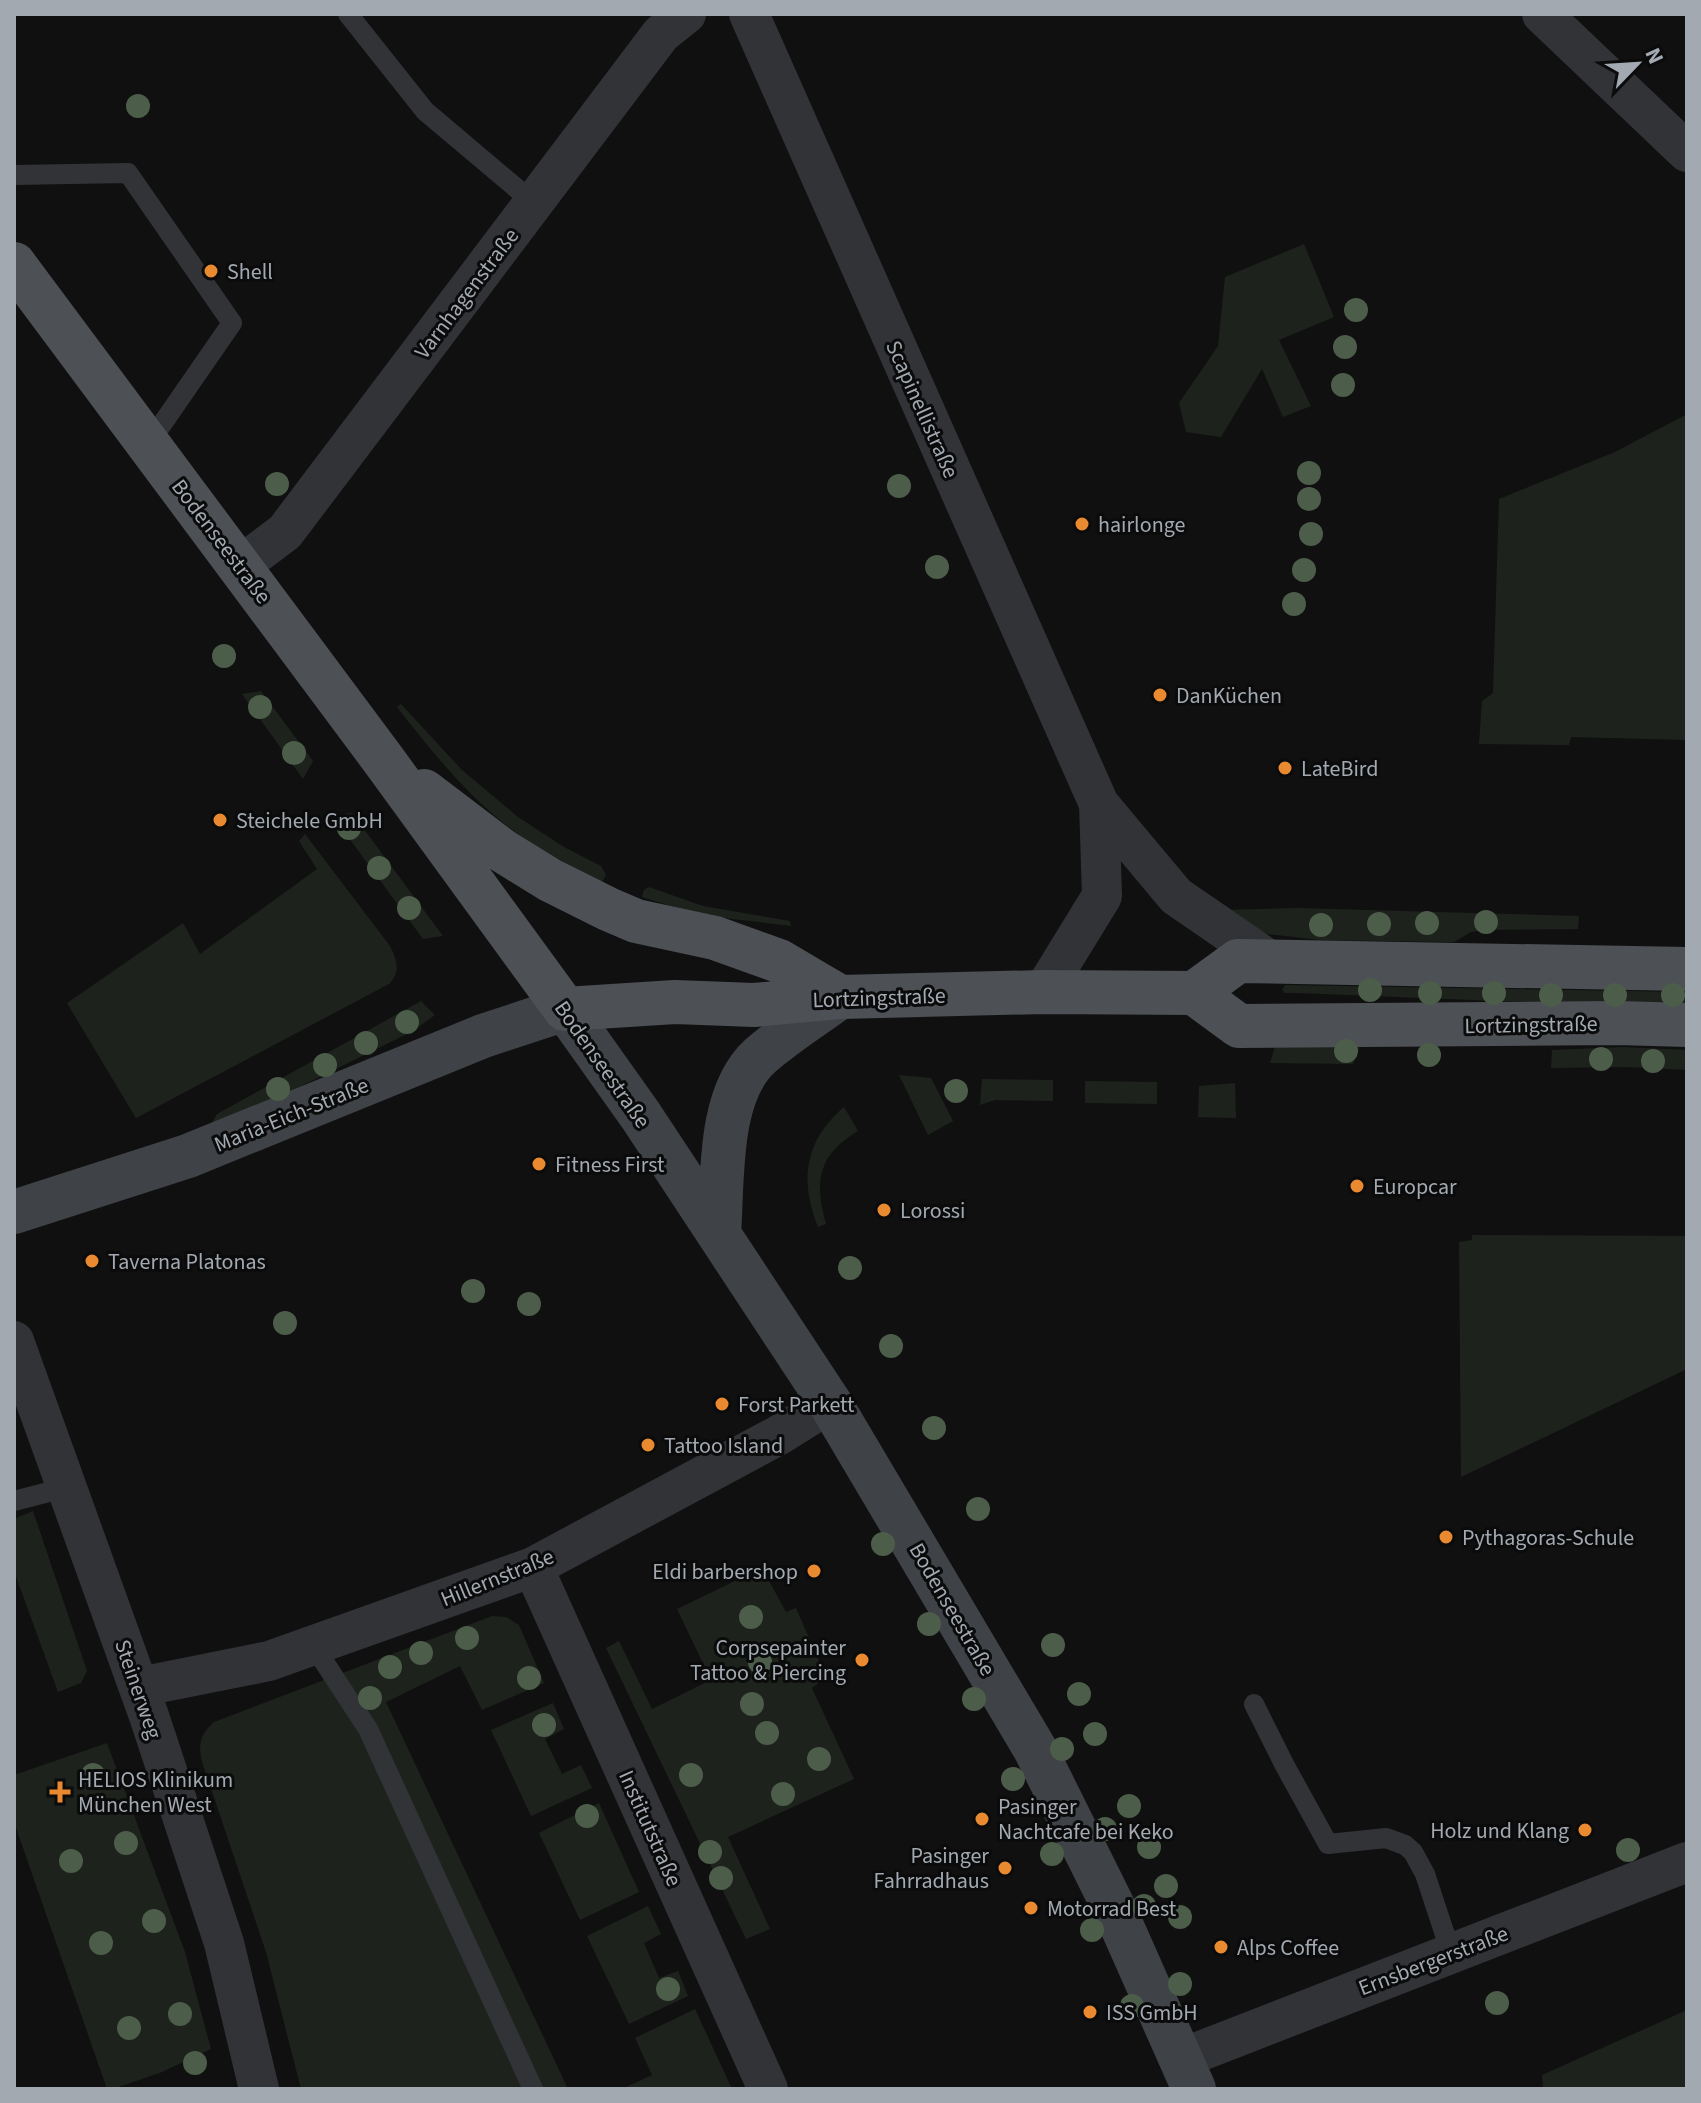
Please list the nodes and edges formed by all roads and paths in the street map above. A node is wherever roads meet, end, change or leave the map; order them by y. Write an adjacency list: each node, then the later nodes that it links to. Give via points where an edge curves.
1 (348, 14): 7 (lane, via 425,111)
2 (686, 14): 7 (street, Varnhagenstraße, via 661,34)
3 (749, 14): 12 (street, Scapinellistraße)
4 (1542, 14): 5 (street)
5 (1687, 152)
6 (14, 175): 9 (lane, via 128,173 232,323)
7 (534, 203): 10 (street, Varnhagenstraße, via 285,532)
8 (14, 264): 9 (main road, Bodenseestraße)
9 (149, 443): 10 (main road, Bodenseestraße)
10 (240, 566): 11 (main road, Bodenseestraße)
11 (385, 762): 17 (main road, via 550,880 636,921 715,938 779,961); 18 (main road, Bodenseestraße)
12 (1099, 804): 13 (street, Scapinellistraße, via 1176,896); 15 (street, Scapinellistraße, via 1102,896)
13 (1269, 960): 14 (main road); 16 (main road, via 1238,961)
14 (1687, 969)
15 (1043, 992): 16 (main road, Lortzingstraße); 17 (main road, Lortzingstraße)
16 (1194, 993): 19 (main road, Lortzingstraße, via 1239,1026)
17 (840, 997): 18 (main road, Lortzingstraße, via 754,1005 675,1002); 21 (main road, via 758,1058 736,1089 727,1123)
18 (565, 1009): 20 (main road, Maria-Eich-Straße, via 469,1041 188,1156); 21 (main road, Bodenseestraße)
19 (1687, 1025)
20 (14, 1212)
21 (719, 1234): 23 (main road, Bodenseestraße)
22 (14, 1341): 24 (street, Steinerweg)
23 (830, 1403): 26 (street, Hillernstraße); 32 (main road, Bodenseestraße, via 1035,1749 1112,1904)
24 (68, 1487): 25 (lane); 28 (street, Steinerweg)
25 (14, 1501)
26 (533, 1567): 27 (street, Hillernstraße); 35 (street, Institutstraße)
27 (313, 1645): 28 (street, Hillernstraße, via 269,1661); 34 (lane, via 368,1729)
28 (139, 1687): 33 (street, Steinerweg, via 224,1943)
29 (1254, 1704): 31 (lane, via 1328,1844 1386,1838 1413,1852)
30 (1687, 1862): 31 (street, Ernsbergerstraße)
31 (1451, 1953): 32 (street, Ernsbergerstraße)
32 (1187, 2074)
33 (259, 2089)
34 (533, 2089)
35 (768, 2089)

